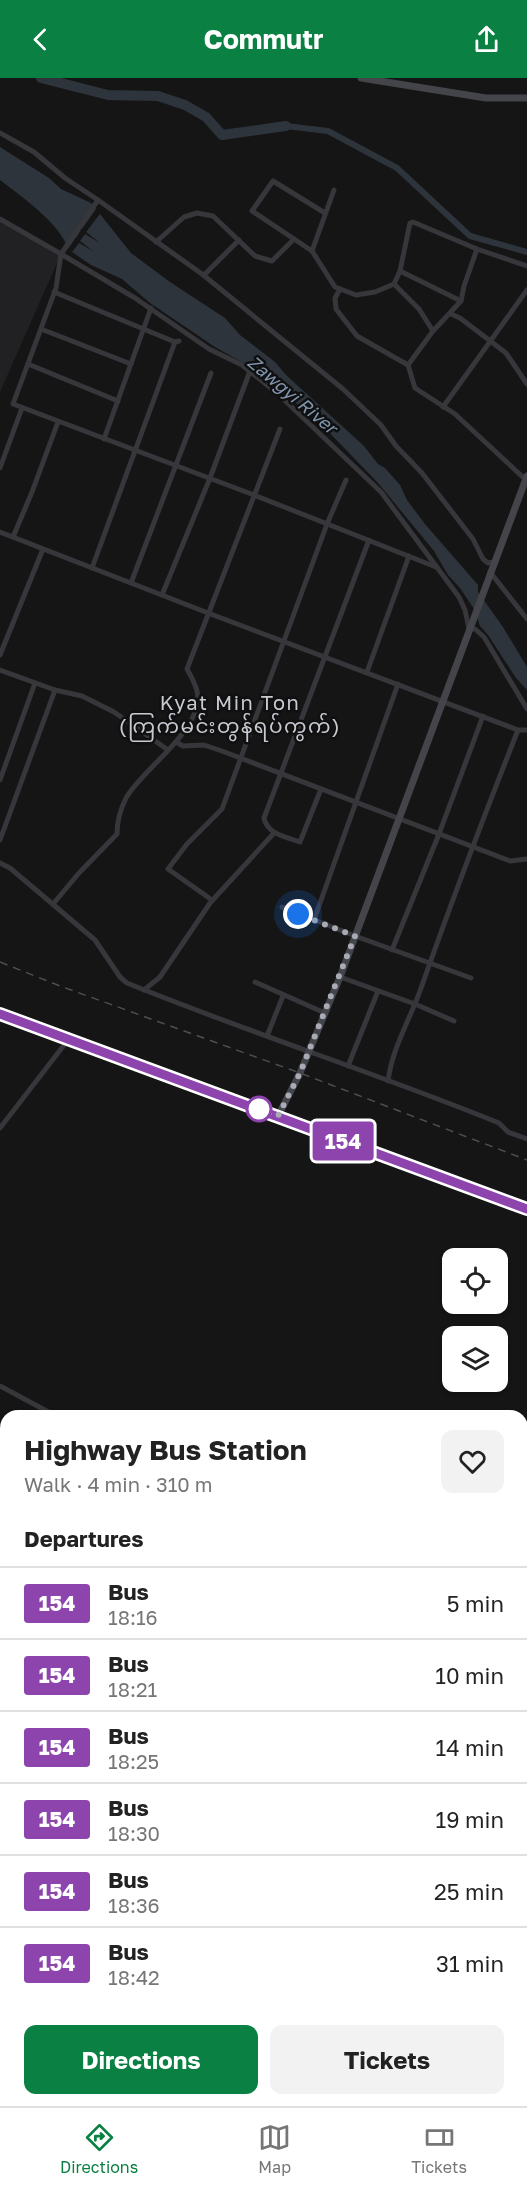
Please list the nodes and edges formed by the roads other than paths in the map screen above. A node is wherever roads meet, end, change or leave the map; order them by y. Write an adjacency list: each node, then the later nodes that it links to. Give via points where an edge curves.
1 (361, 78): 2 (street, via 489,98)
2 (527, 98)
3 (0, 133): 5 (street, via 34,152)
4 (334, 190): 6 (street)
5 (98, 200): 10 (street); 13 (street)
6 (326, 213): 8 (street, via 273,181 252,211); 12 (street)
7 (0, 219): 13 (street)
8 (294, 239): 9 (street, via 272,261 255,256); 12 (street)
9 (239, 240): 10 (street, via 213,216 197,213 184,217); 16 (street)
10 (156, 242): 16 (street)
11 (477, 249): 14 (street); 15 (street, via 413,222); 21 (street)
12 (312, 251): 18 (street)
13 (61, 254): 20 (street); 22 (street)
14 (527, 266)
15 (400, 271): 17 (street); 21 (street)
16 (204, 275): 53 (street, via 381,425 473,539 483,559)
17 (394, 284): 18 (street, via 357,295); 26 (street, via 419,309)
18 (340, 289): 30 (street, via 335,298 336,309 357,336)
19 (527, 290): 27 (street)
20 (54, 292): 24 (street); 25 (street)
21 (461, 302): 23 (street)
22 (151, 308): 24 (street); 31 (street, via 209,349)
23 (451, 314): 26 (street); 27 (street)
24 (142, 328): 29 (street); 40 (street, via 177,342)
25 (42, 330): 28 (street); 29 (street)
26 (433, 331): 30 (street)
27 (491, 341): 33 (street, via 506,353); 35 (street)
28 (28, 364): 34 (street); 36 (street, via 13,404)
29 (131, 364): 34 (street)
30 (408, 365): 35 (street, via 415,388)
31 (250, 371): 43 (street); 54 (street, via 381,492)
32 (211, 373): 41 (street)
33 (527, 384)
34 (118, 401): 39 (street)
35 (443, 407): 44 (street)
36 (22, 408): 37 (street); 42 (street)
37 (58, 422): 39 (street); 49 (street)
38 (280, 429): 46 (street)
39 (104, 439): 40 (street)
40 (136, 452): 41 (street); 55 (street)
41 (176, 466): 43 (street); 57 (street)
42 (0, 468)
43 (210, 478): 46 (street); 58 (street)
44 (527, 479): 53 (street)
45 (346, 480): 47 (street)
46 (254, 495): 47 (street); 59 (street)
47 (327, 524): 50 (street); 62 (street)
48 (0, 532): 49 (street)
49 (13, 537): 51 (street)
50 (369, 540): 52 (street); 64 (street)
51 (43, 549): 55 (street); 63 (street)
52 (409, 556): 54 (street); 66 (street)
53 (494, 562): 56 (street)
54 (437, 567): 61 (street, via 459,597)
55 (92, 568): 57 (street)
56 (490, 572): 60 (street); 61 (street)
57 (131, 583): 58 (street)
58 (162, 595): 59 (street)
59 (208, 613): 62 (street); 75 (street, via 188,669 198,703)
60 (526, 614)
61 (470, 625): 70 (street); 71 (street, via 484,638)
62 (283, 641): 64 (street); 77 (street)
63 (0, 655)
64 (326, 657): 66 (street); 78 (street)
65 (0, 670): 67 (street)
66 (367, 672): 68 (street)
67 (35, 683): 69 (street); 79 (street)
68 (398, 684): 70 (street); 81 (street)
69 (55, 690): 76 (street, via 82,696 114,712); 85 (street)
70 (442, 700): 72 (street); 82 (street)
71 (527, 709)
72 (483, 716): 73 (street); 84 (street)
73 (518, 730): 74 (street); 86 (street)
74 (527, 730)
75 (176, 742): 76 (street); 77 (street, via 183,746 204,745)
76 (168, 750): 90 (street, via 127,797 117,818 117,834)
77 (242, 758): 78 (street); 89 (street, via 222,809 168,869)
78 (281, 773): 80 (street); 83 (street, via 264,818 265,825)
79 (0, 780)
80 (321, 789): 81 (street); 83 (street, via 300,842)
81 (357, 803): 82 (street); 92 (street)
82 (398, 819): 84 (street); 93 (street)
83 (274, 833): 89 (street)
84 (439, 834): 86 (street); 94 (street)
85 (0, 840)
86 (472, 846): 87 (street, via 510,861); 95 (street)
87 (527, 859)
88 (0, 863): 90 (street)
89 (212, 900): 99 (street, via 160,977)
90 (53, 904): 99 (street, via 95,940 120,977)
91 (282, 907): 92 (street)
92 (314, 920): 93 (street)
93 (355, 936): 94 (street); 96 (street)
94 (392, 950): 95 (street)
95 (429, 963): 97 (street); 102 (street)
96 (340, 978): 100 (street); 103 (street)
97 (471, 978)
98 (255, 982): 101 (street)
99 (144, 990): 106 (street)
100 (378, 991): 102 (street); 109 (street)
101 (283, 996): 103 (street); 106 (street)
102 (415, 1004): 105 (street); 110 (street, via 391,1061)
103 (325, 1013): 108 (street)
104 (0, 1014): 107 (highway)
105 (454, 1021)
106 (267, 1036): 108 (street)
107 (68, 1040): 111 (highway); 112 (street)
108 (308, 1052): 109 (street); 111 (street)
109 (348, 1066): 110 (street)
110 (388, 1081): 113 (street, via 499,1123 508,1132)
111 (278, 1116): 114 (highway)
112 (0, 1128)
113 (527, 1139)
114 (527, 1209)
115 (0, 1386): 116 (street)
116 (45, 1410)

